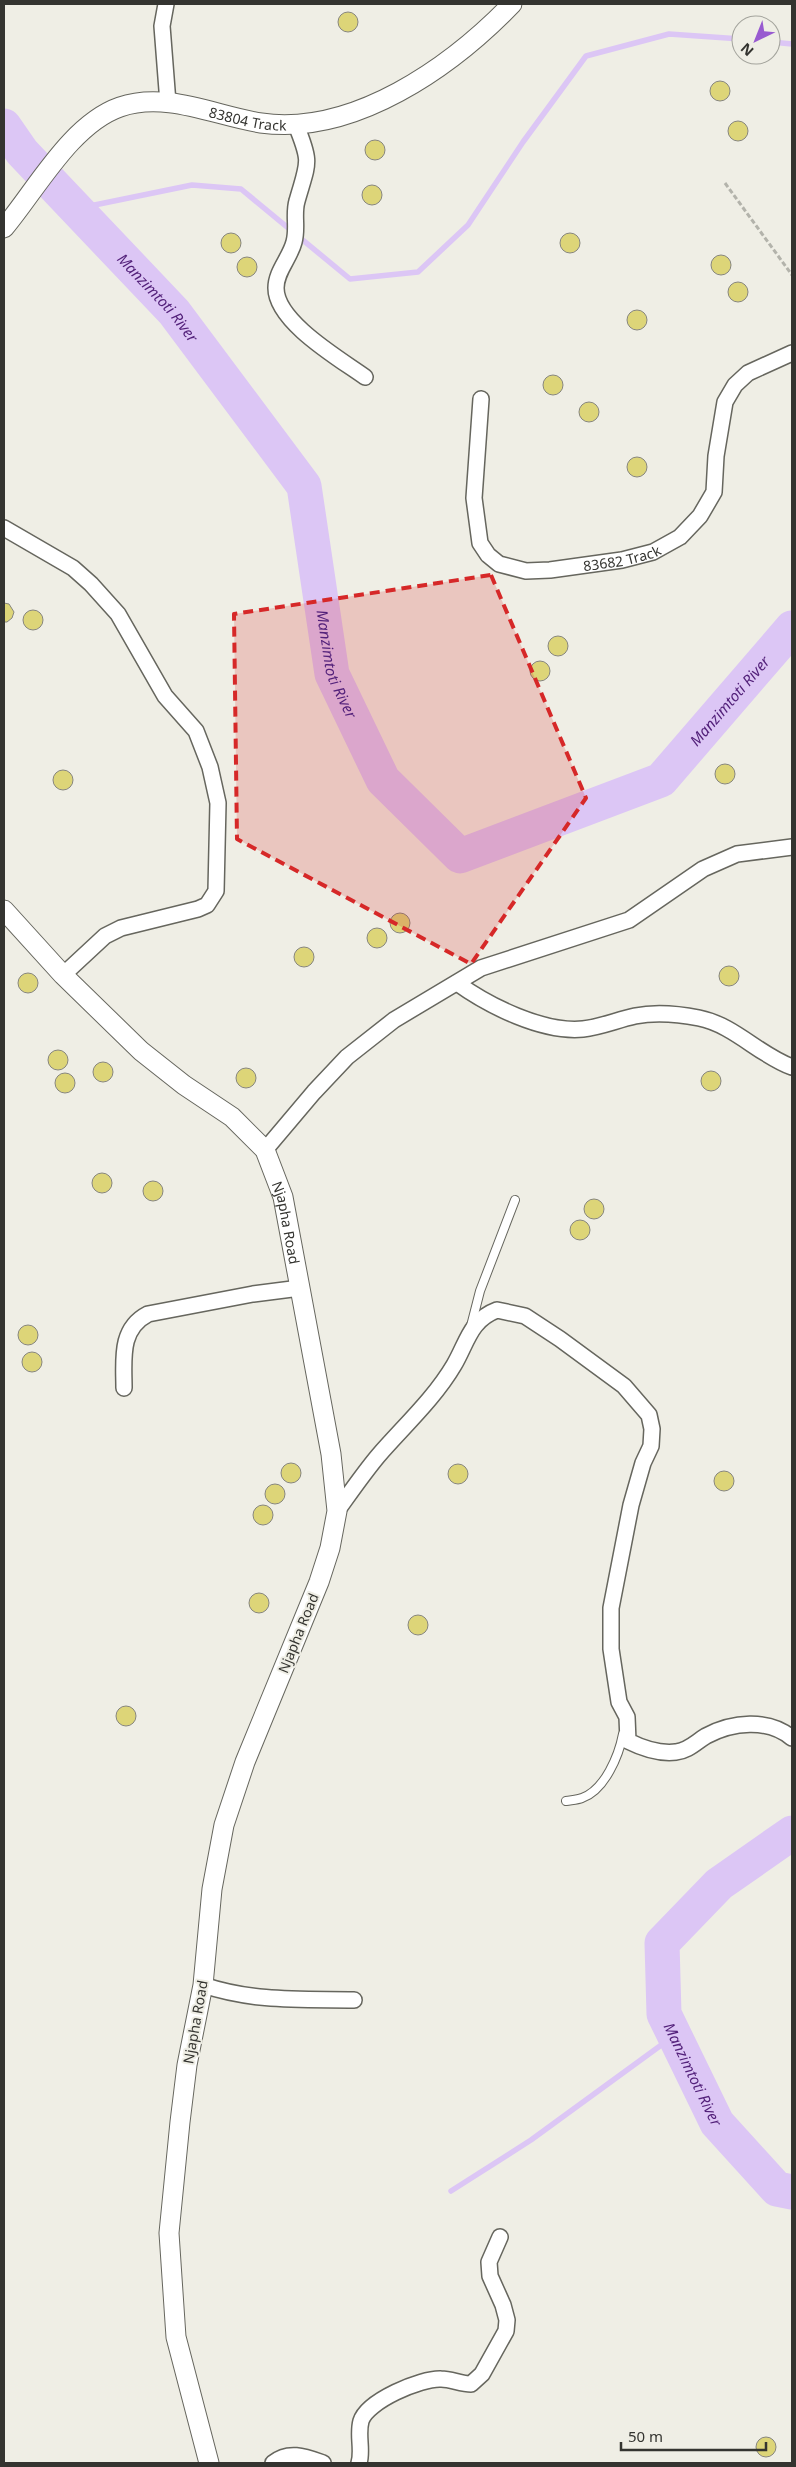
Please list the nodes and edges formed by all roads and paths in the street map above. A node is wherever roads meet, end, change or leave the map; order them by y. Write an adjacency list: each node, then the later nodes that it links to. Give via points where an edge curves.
1 (166, 4): 3 (street, via 162,26)
2 (512, 4): 4 (street, 83804 Track, via 454,56 392,96 335,118)
3 (168, 103): 4 (street, 83804 Track, via 262,123); 6 (street, 83804 Track, via 144,102 119,107 95,121 49,168)
4 (296, 124): 9 (street, via 308,160 296,205 294,244 278,275 277,297 299,328)
5 (725, 183): 7 (path)
6 (4, 228)
7 (792, 275)
8 (792, 353): 10 (street, 83682 Track, via 748,373 725,402 714,492 700,516 680,537 653,552 622,560 526,571 499,564 488,555 480,543 474,498)
9 (365, 376)
10 (480, 399)
11 (4, 528): 14 (street, via 73,568 118,614 165,696 196,731 210,767 218,803 218,873 212,899 198,909 112,932)
12 (792, 847): 15 (street, via 737,854 703,869 629,920 481,968)
13 (4, 910): 14 (street, Njapha Road)
14 (63, 975): 17 (street, Njapha Road, via 140,1050 232,1117)
15 (457, 983): 16 (street, via 516,1015 562,1028 581,1029 636,1016 700,1018 728,1030); 17 (street, via 394,1020 347,1057)
16 (792, 1067)
17 (265, 1150): 19 (street, Njapha Road, via 283,1197)
18 (515, 1200): 20 (lane, via 480,1291)
19 (300, 1288): 21 (street, via 148,1314 138,1319 127,1335); 22 (street, Njapha Road, via 332,1454)
20 (470, 1330): 22 (street, via 454,1365); 23 (street, via 483,1317 497,1310 525,1316 624,1386 649,1416 651,1446 631,1505 611,1608 611,1649 619,1702)
21 (124, 1388)
22 (337, 1511): 26 (street, Njapha Road, via 319,1582 245,1762 224,1825 212,1889)
23 (627, 1718): 24 (street, via 628,1741 661,1752 689,1748 724,1727 749,1724 772,1726); 25 (lane, via 620,1751 608,1772 590,1794)
24 (792, 1738)
25 (566, 1801)
26 (203, 1985): 27 (street, via 261,1998); 29 (street, Njapha Road, via 187,2065 169,2233 176,2337)
27 (354, 2000)
28 (500, 2237): 32 (street, via 489,2262 490,2276 507,2320 506,2331 482,2374 471,2384 440,2379 409,2386 367,2412 359,2433)
29 (209, 2463)
30 (274, 2463): 31 (street, via 293,2455)
31 (323, 2463)
32 (359, 2463)

